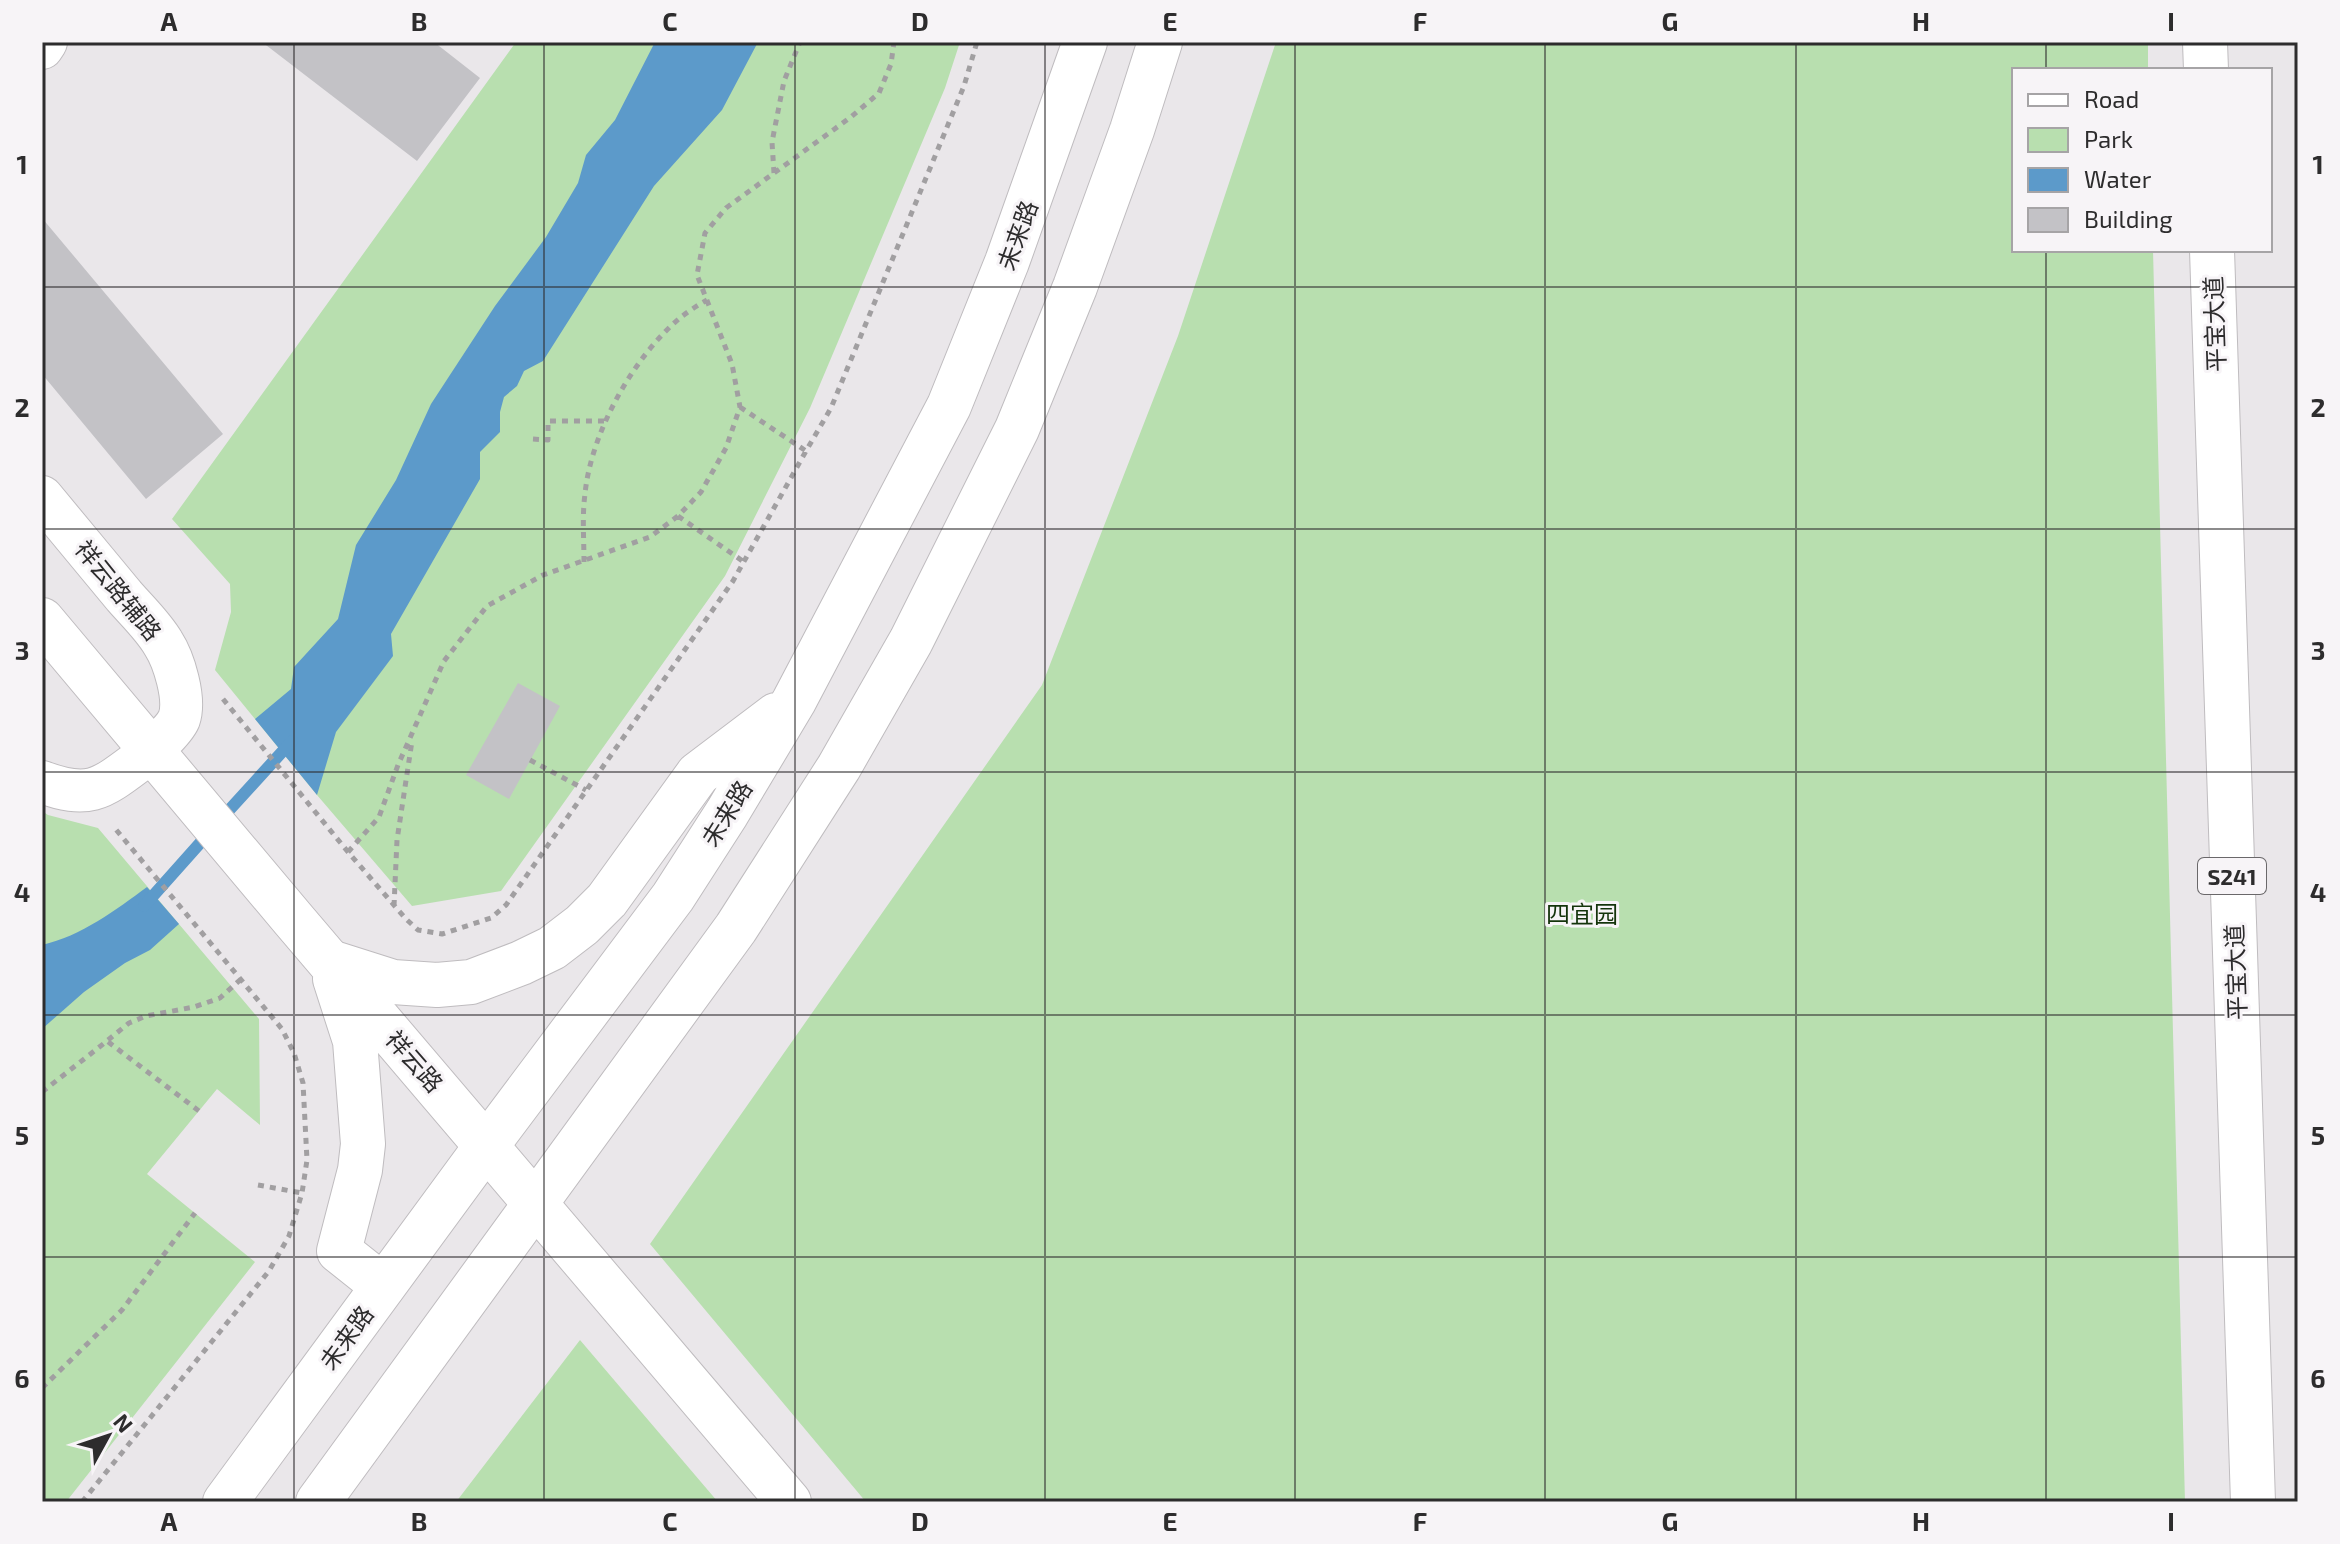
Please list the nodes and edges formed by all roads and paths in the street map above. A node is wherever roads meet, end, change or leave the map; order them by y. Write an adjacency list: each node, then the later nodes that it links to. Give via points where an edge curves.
1 (46, 42): 8 (street)
2 (800, 42): 10 (path, via 784,81 772,142)
3 (894, 42): 10 (path, via 879,93)
4 (977, 42): 16 (path, via 964,86 831,408)
5 (1085, 42): 22 (main road, 未来路, via 949,406)
6 (1160, 42): 42 (main road, via 1075,287 1017,429 911,641 839,767 736,928)
7 (2205, 42): 9 (main road)
8 (42, 48)
9 (2206, 68)
10 (774, 173): 12 (path, via 726,208 705,233 697,275)
11 (2212, 252): 50 (main road, 平宝大道 / S241)
12 (707, 300): 13 (path, via 732,364); 14 (path, via 680,318 651,349)
13 (740, 407): 16 (path); 18 (path, via 726,448 701,492)
14 (605, 421): 15 (path, via 548,421 548,440); 19 (path, via 585,493)
15 (533, 439)
16 (806, 451): 20 (path)
17 (42, 497): 26 (street, 祥云路辅路, via 163,642 180,699 179,720)
18 (678, 516): 19 (path, via 650,537); 20 (path)
19 (584, 562): 24 (path, via 543,575 487,606 444,661)
20 (744, 562): 28 (path)
21 (42, 620): 26 (main road, 祥云路)
22 (794, 701): 34 (main road, via 698,774 607,900 552,948 471,982 437,985 393,982); 39 (main road, 未来路, via 673,897)
23 (244, 725): 29 (path)
24 (413, 732): 29 (path, via 379,817); 31 (path, via 397,840)
25 (530, 760): 28 (path)
26 (163, 764): 27 (street, 祥云路辅路, via 85,791); 34 (main road, 祥云路)
27 (42, 782)
28 (587, 790): 32 (path, via 506,905)
29 (348, 852): 31 (path)
30 (144, 863): 35 (path)
31 (394, 906): 32 (path, via 418,930 442,934)
32 (473, 924): 33 (path)
33 (474, 934)
34 (330, 962): 39 (main road, 祥云路); 44 (main road, via 355,1041 363,1144 339,1251)
35 (241, 979): 36 (path, via 220,998 146,1016); 41 (path, via 282,1029 303,1083 307,1160)
36 (107, 1041): 37 (path); 38 (path)
37 (42, 1092)
38 (199, 1111)
39 (487, 1145): 42 (main road, 祥云路); 44 (main road, 未来路)
40 (258, 1185): 41 (path)
41 (302, 1193): 46 (path, via 289,1236 269,1271)
42 (537, 1204): 48 (main road); 49 (main road, 祥云路)
43 (195, 1213): 45 (path, via 122,1310)
44 (383, 1286): 47 (main road, 未来路)
45 (42, 1388)
46 (82, 1502)
47 (225, 1502)
48 (318, 1502)
49 (789, 1502)
50 (2253, 1502)

